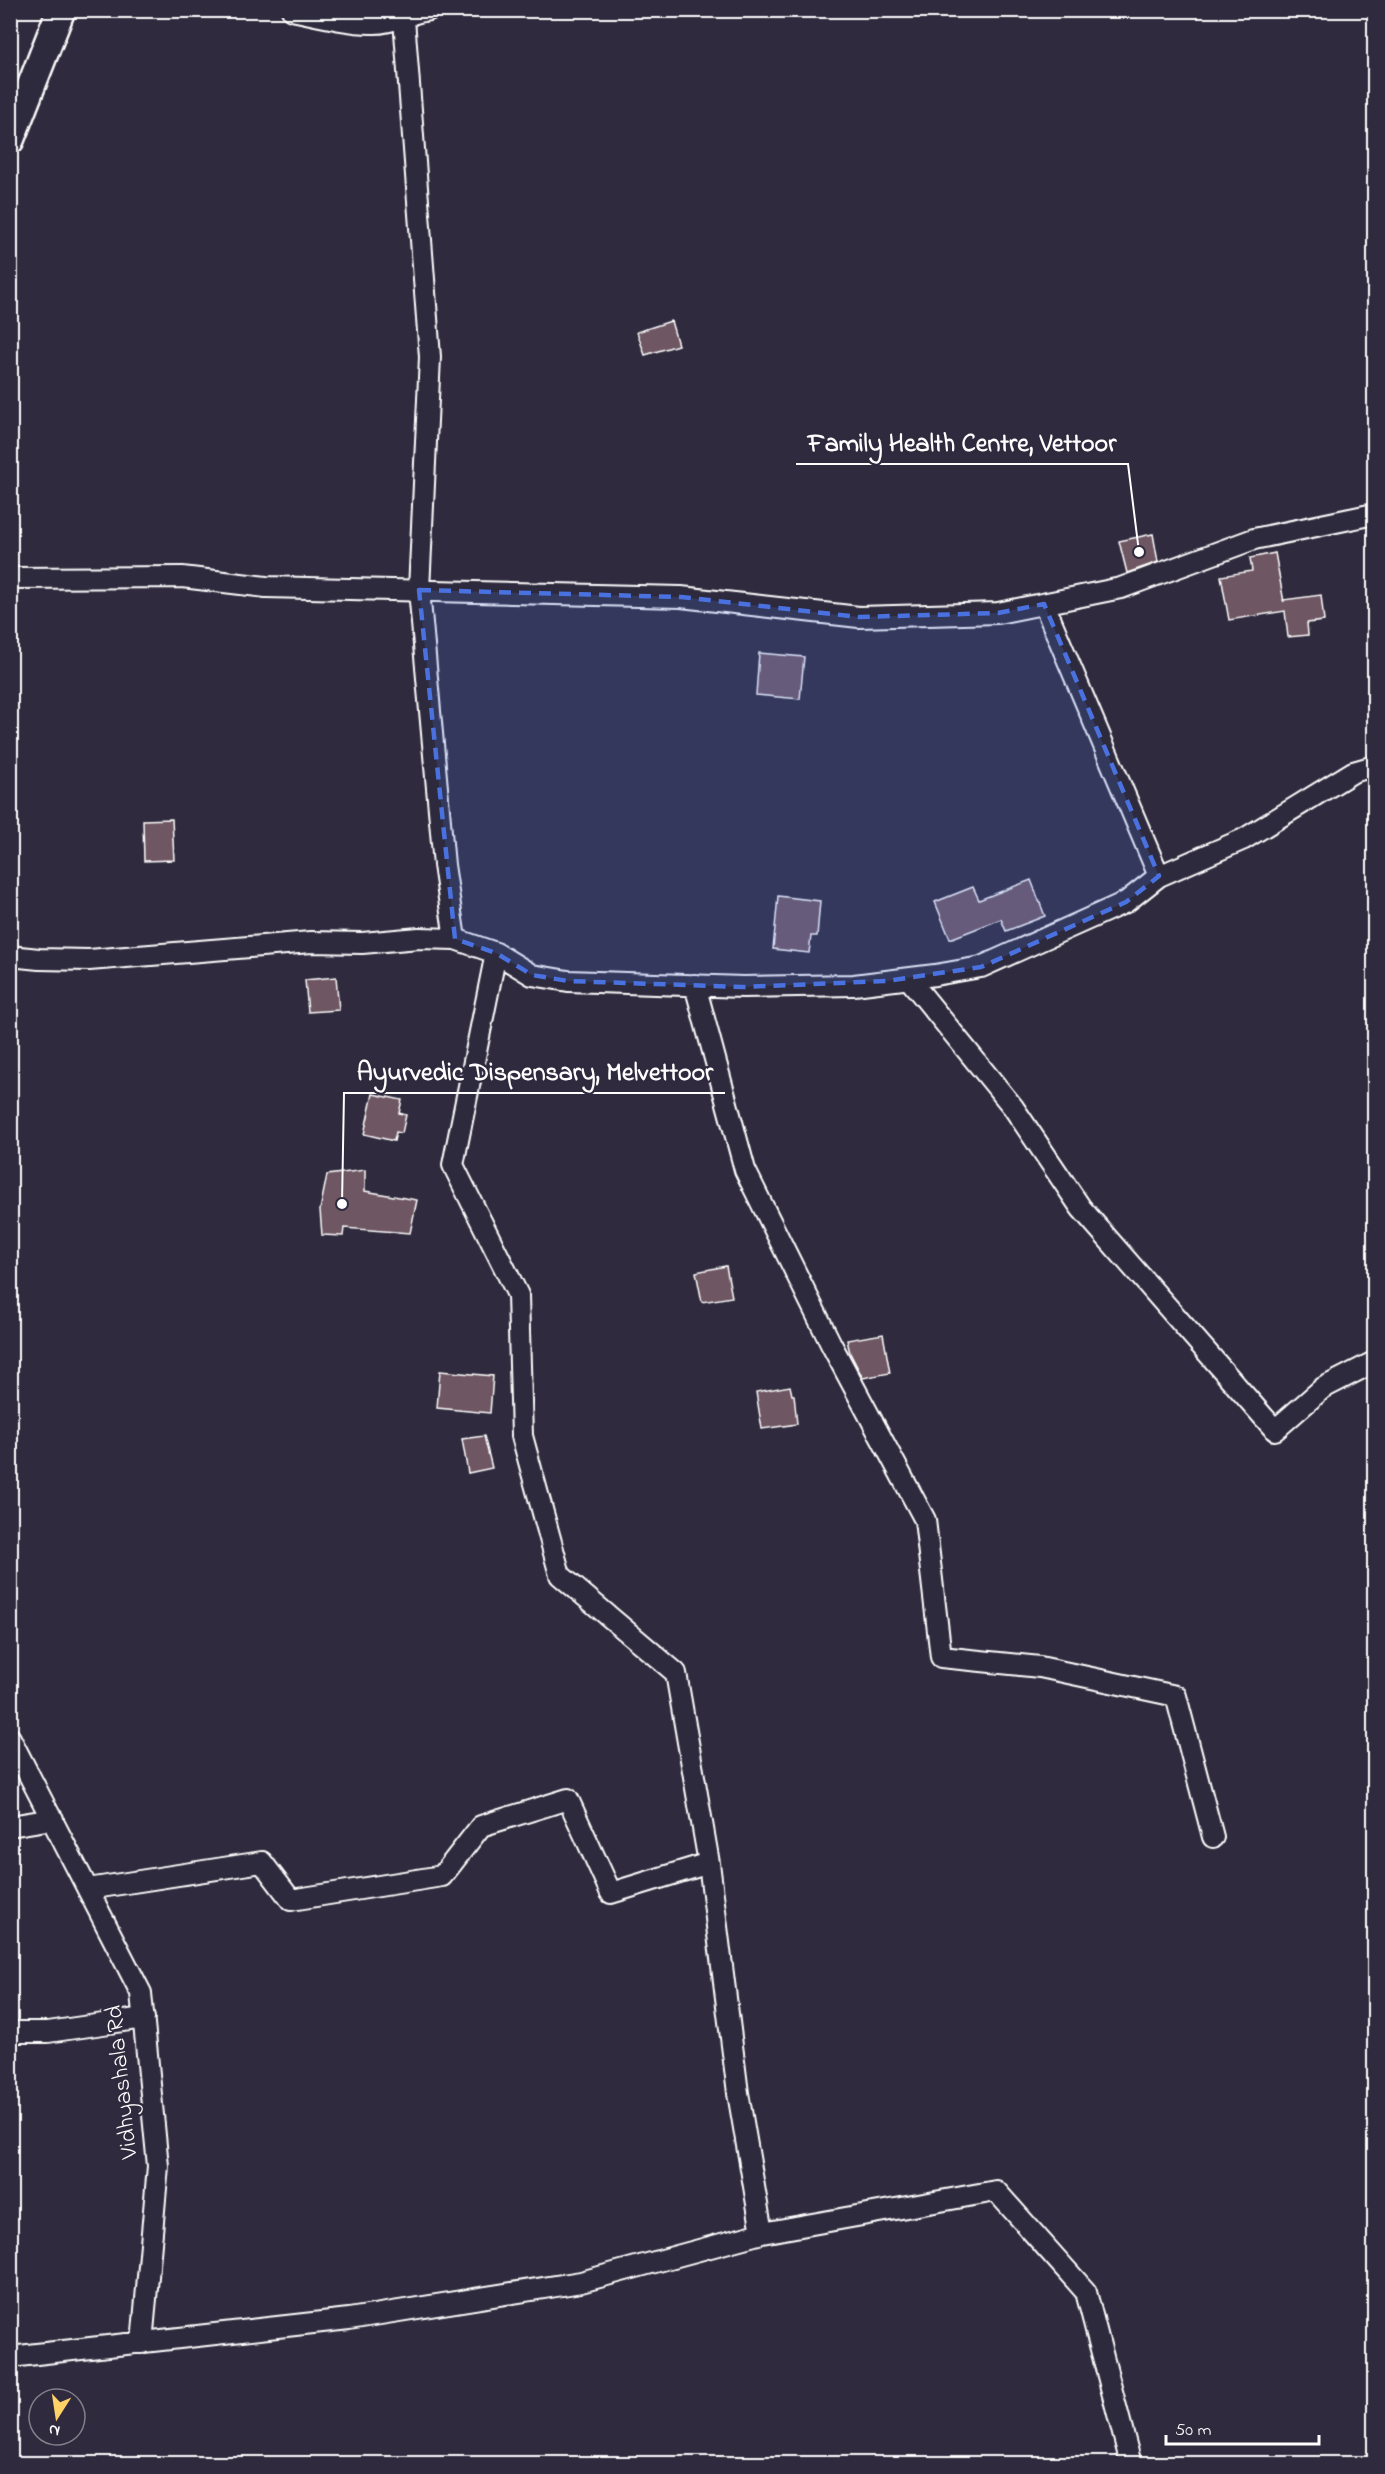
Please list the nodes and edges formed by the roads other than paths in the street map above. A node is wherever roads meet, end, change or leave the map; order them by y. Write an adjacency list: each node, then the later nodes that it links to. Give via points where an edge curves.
1 (61, 10): 5 (main road)
2 (292, 10): 4 (street, via 375,23)
3 (429, 10): 4 (street)
4 (405, 19): 8 (street, via 430,357)
5 (10, 140)
6 (1374, 514): 9 (street, via 1254,539 1121,588)
7 (10, 578): 8 (street, via 182,577 266,586)
8 (419, 590): 9 (street, via 681,597 859,617 998,613); 12 (street, via 444,865)
9 (1044, 604): 11 (street)
10 (1374, 766): 11 (street, via 1353,772 1244,839)
11 (1159, 876): 15 (street, via 1126,902 981,967)
12 (455, 939): 13 (street); 14 (street, via 311,942 89,960)
13 (496, 953): 16 (street, via 532,975 568,981); 22 (street, via 453,1165 518,1295 522,1436 560,1575 676,1673)
14 (10, 956)
15 (909, 979): 16 (street, via 812,986); 17 (street, via 1013,1107 1081,1208 1275,1430 1323,1388)
16 (695, 985): 21 (street, via 745,1170 831,1344 926,1520 941,1657 1040,1667 1176,1696)
17 (1374, 1362)
18 (10, 1738): 19 (street, Vidhyashala Rd)
19 (53, 1819): 20 (street); 23 (street, Vidhyashala Rd)
20 (10, 1826)
21 (1214, 1837)
22 (709, 1863): 23 (street, via 611,1893 568,1799 482,1826 442,1876 291,1900 262,1862); 26 (street, via 738,2093)
23 (88, 1889): 24 (street, Vidhyashala Rd, via 141,1993)
24 (144, 2018): 25 (street, via 48,2032); 27 (street, Vidhyashala Rd, via 158,2166)
25 (10, 2032)
26 (762, 2233): 27 (street, via 581,2282 349,2319); 29 (street, via 996,2191 1086,2292)
27 (142, 2343): 28 (street)
28 (10, 2357)
29 (1131, 2463)

